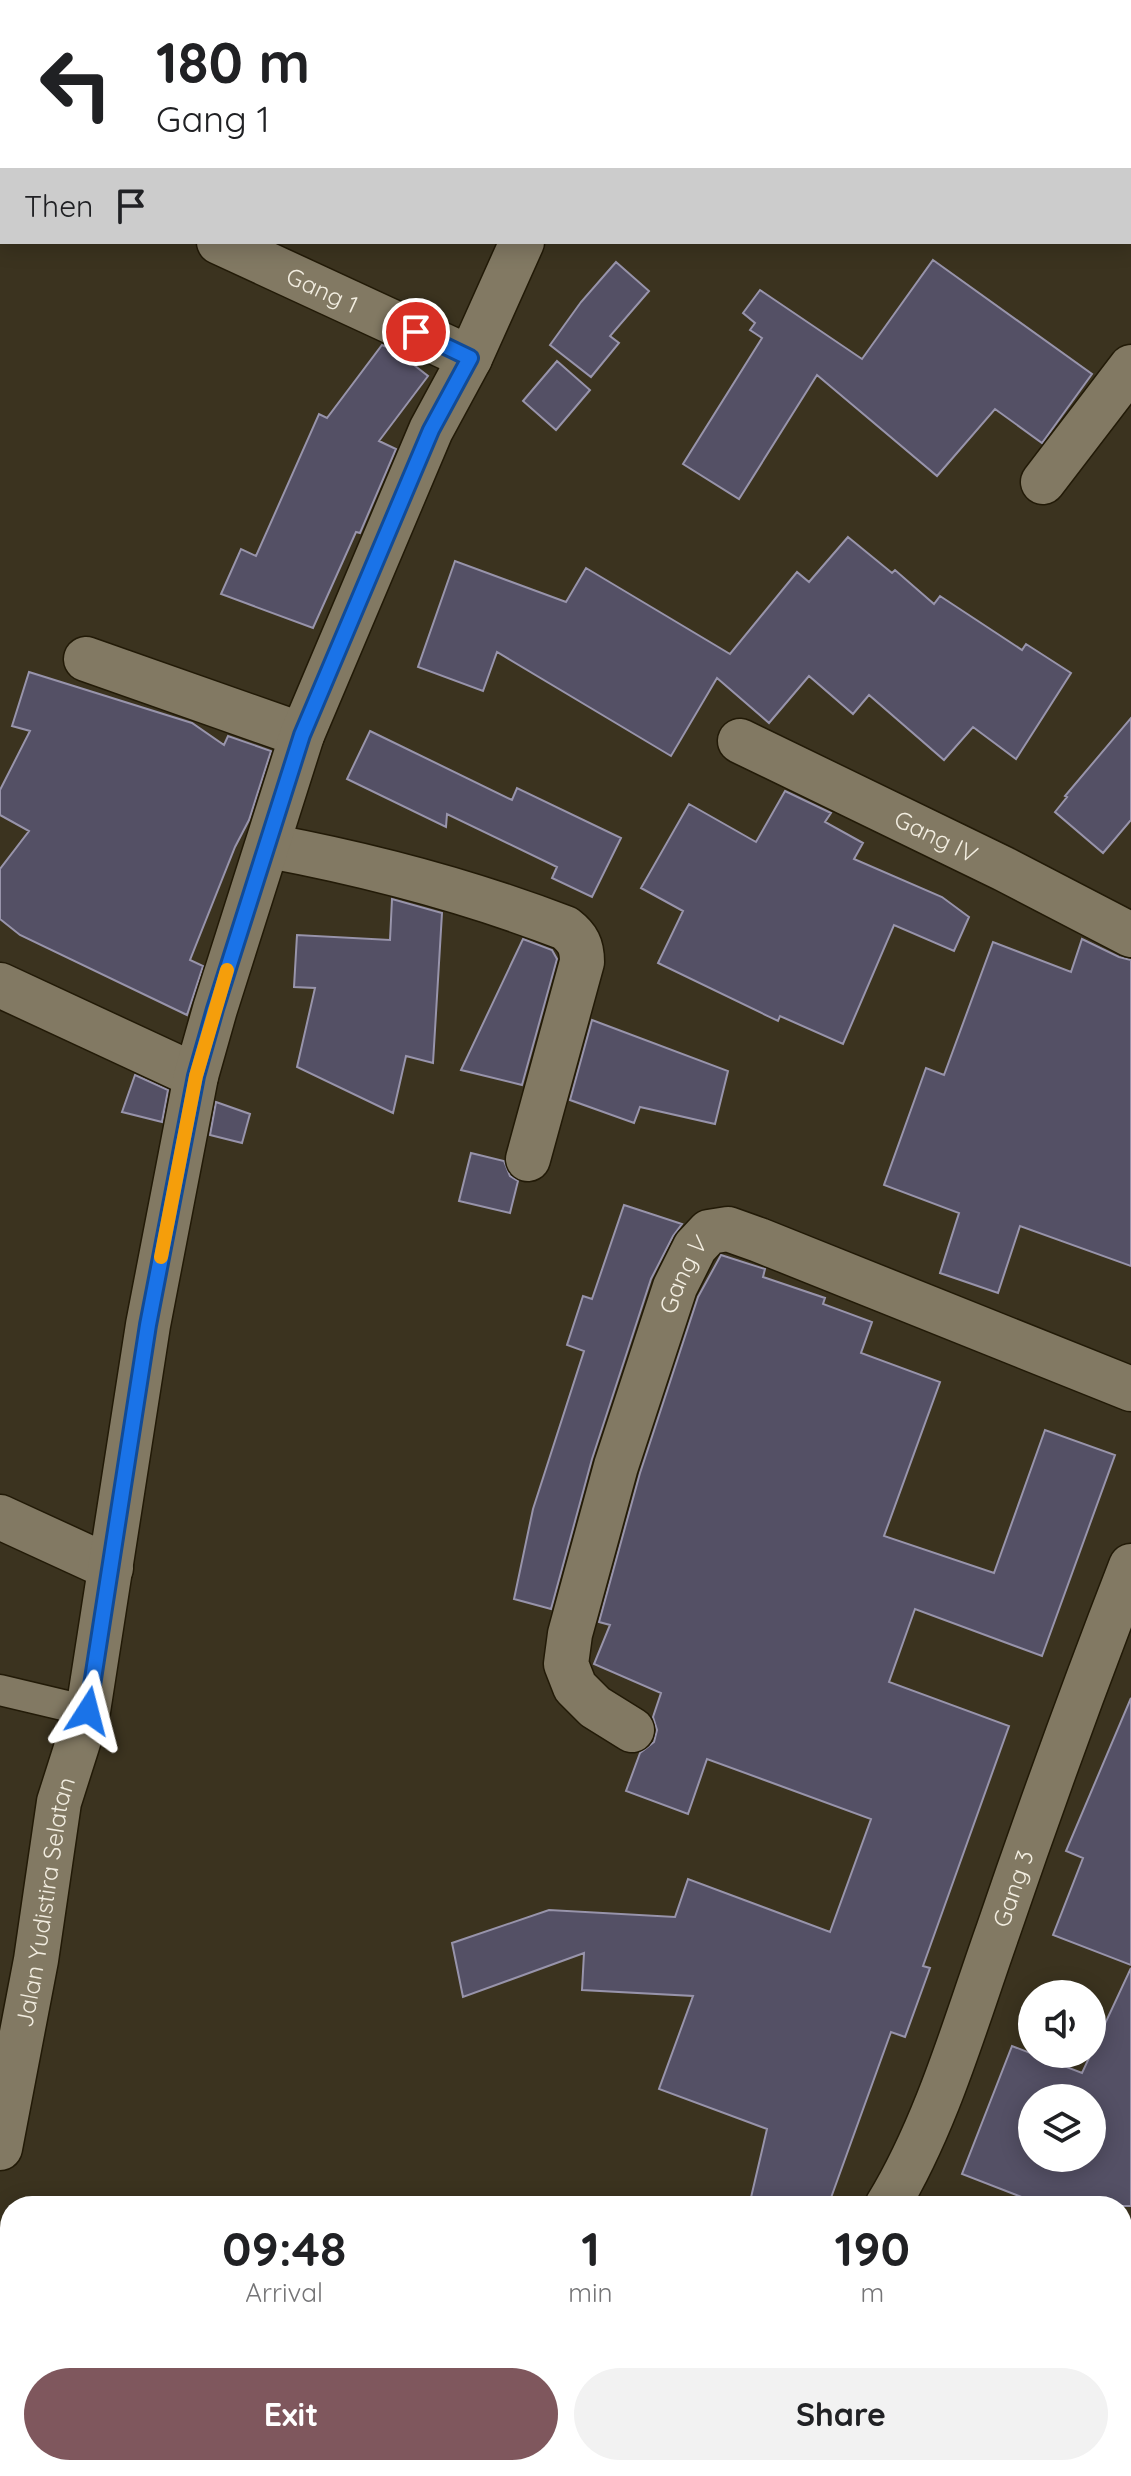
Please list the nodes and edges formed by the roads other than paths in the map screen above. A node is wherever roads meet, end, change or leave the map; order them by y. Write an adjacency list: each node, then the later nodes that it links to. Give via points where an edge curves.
1 (223, 244): 3 (street, Gang 1)
2 (521, 244): 3 (street, Jalan Yudistira Selatan)
3 (470, 358): 7 (street, Jalan Yudistira Selatan, via 431,430)
4 (1131, 367): 5 (street)
5 (1043, 482)
6 (86, 659): 7 (street)
7 (302, 735): 9 (street, Jalan Yudistira Selatan)
8 (740, 741): 10 (street, Gang IV)
9 (269, 846): 12 (street, Jalan Yudistira Selatan); 13 (street, via 359,863 460,892 565,928 578,940 582,962)
10 (1131, 935)
11 (0, 985): 12 (street)
12 (196, 1076): 17 (street, Jalan Yudistira Selatan, via 148,1325)
13 (528, 1159)
14 (1131, 1389): 20 (street, Gang V, via 772,1244 728,1229 709,1232 695,1247 670,1301 616,1466 570,1634 566,1664 575,1687)
15 (0, 1517): 17 (street)
16 (1131, 1566): 22 (street, Gang 3, via 919,2148)
17 (111, 1568): 19 (street, Jalan Yudistira Selatan)
18 (0, 1690): 19 (lane)
19 (88, 1711): 21 (street, Jalan Yudistira Selatan, via 59,1802)
20 (632, 1730)
21 (0, 2148)
22 (893, 2196)

